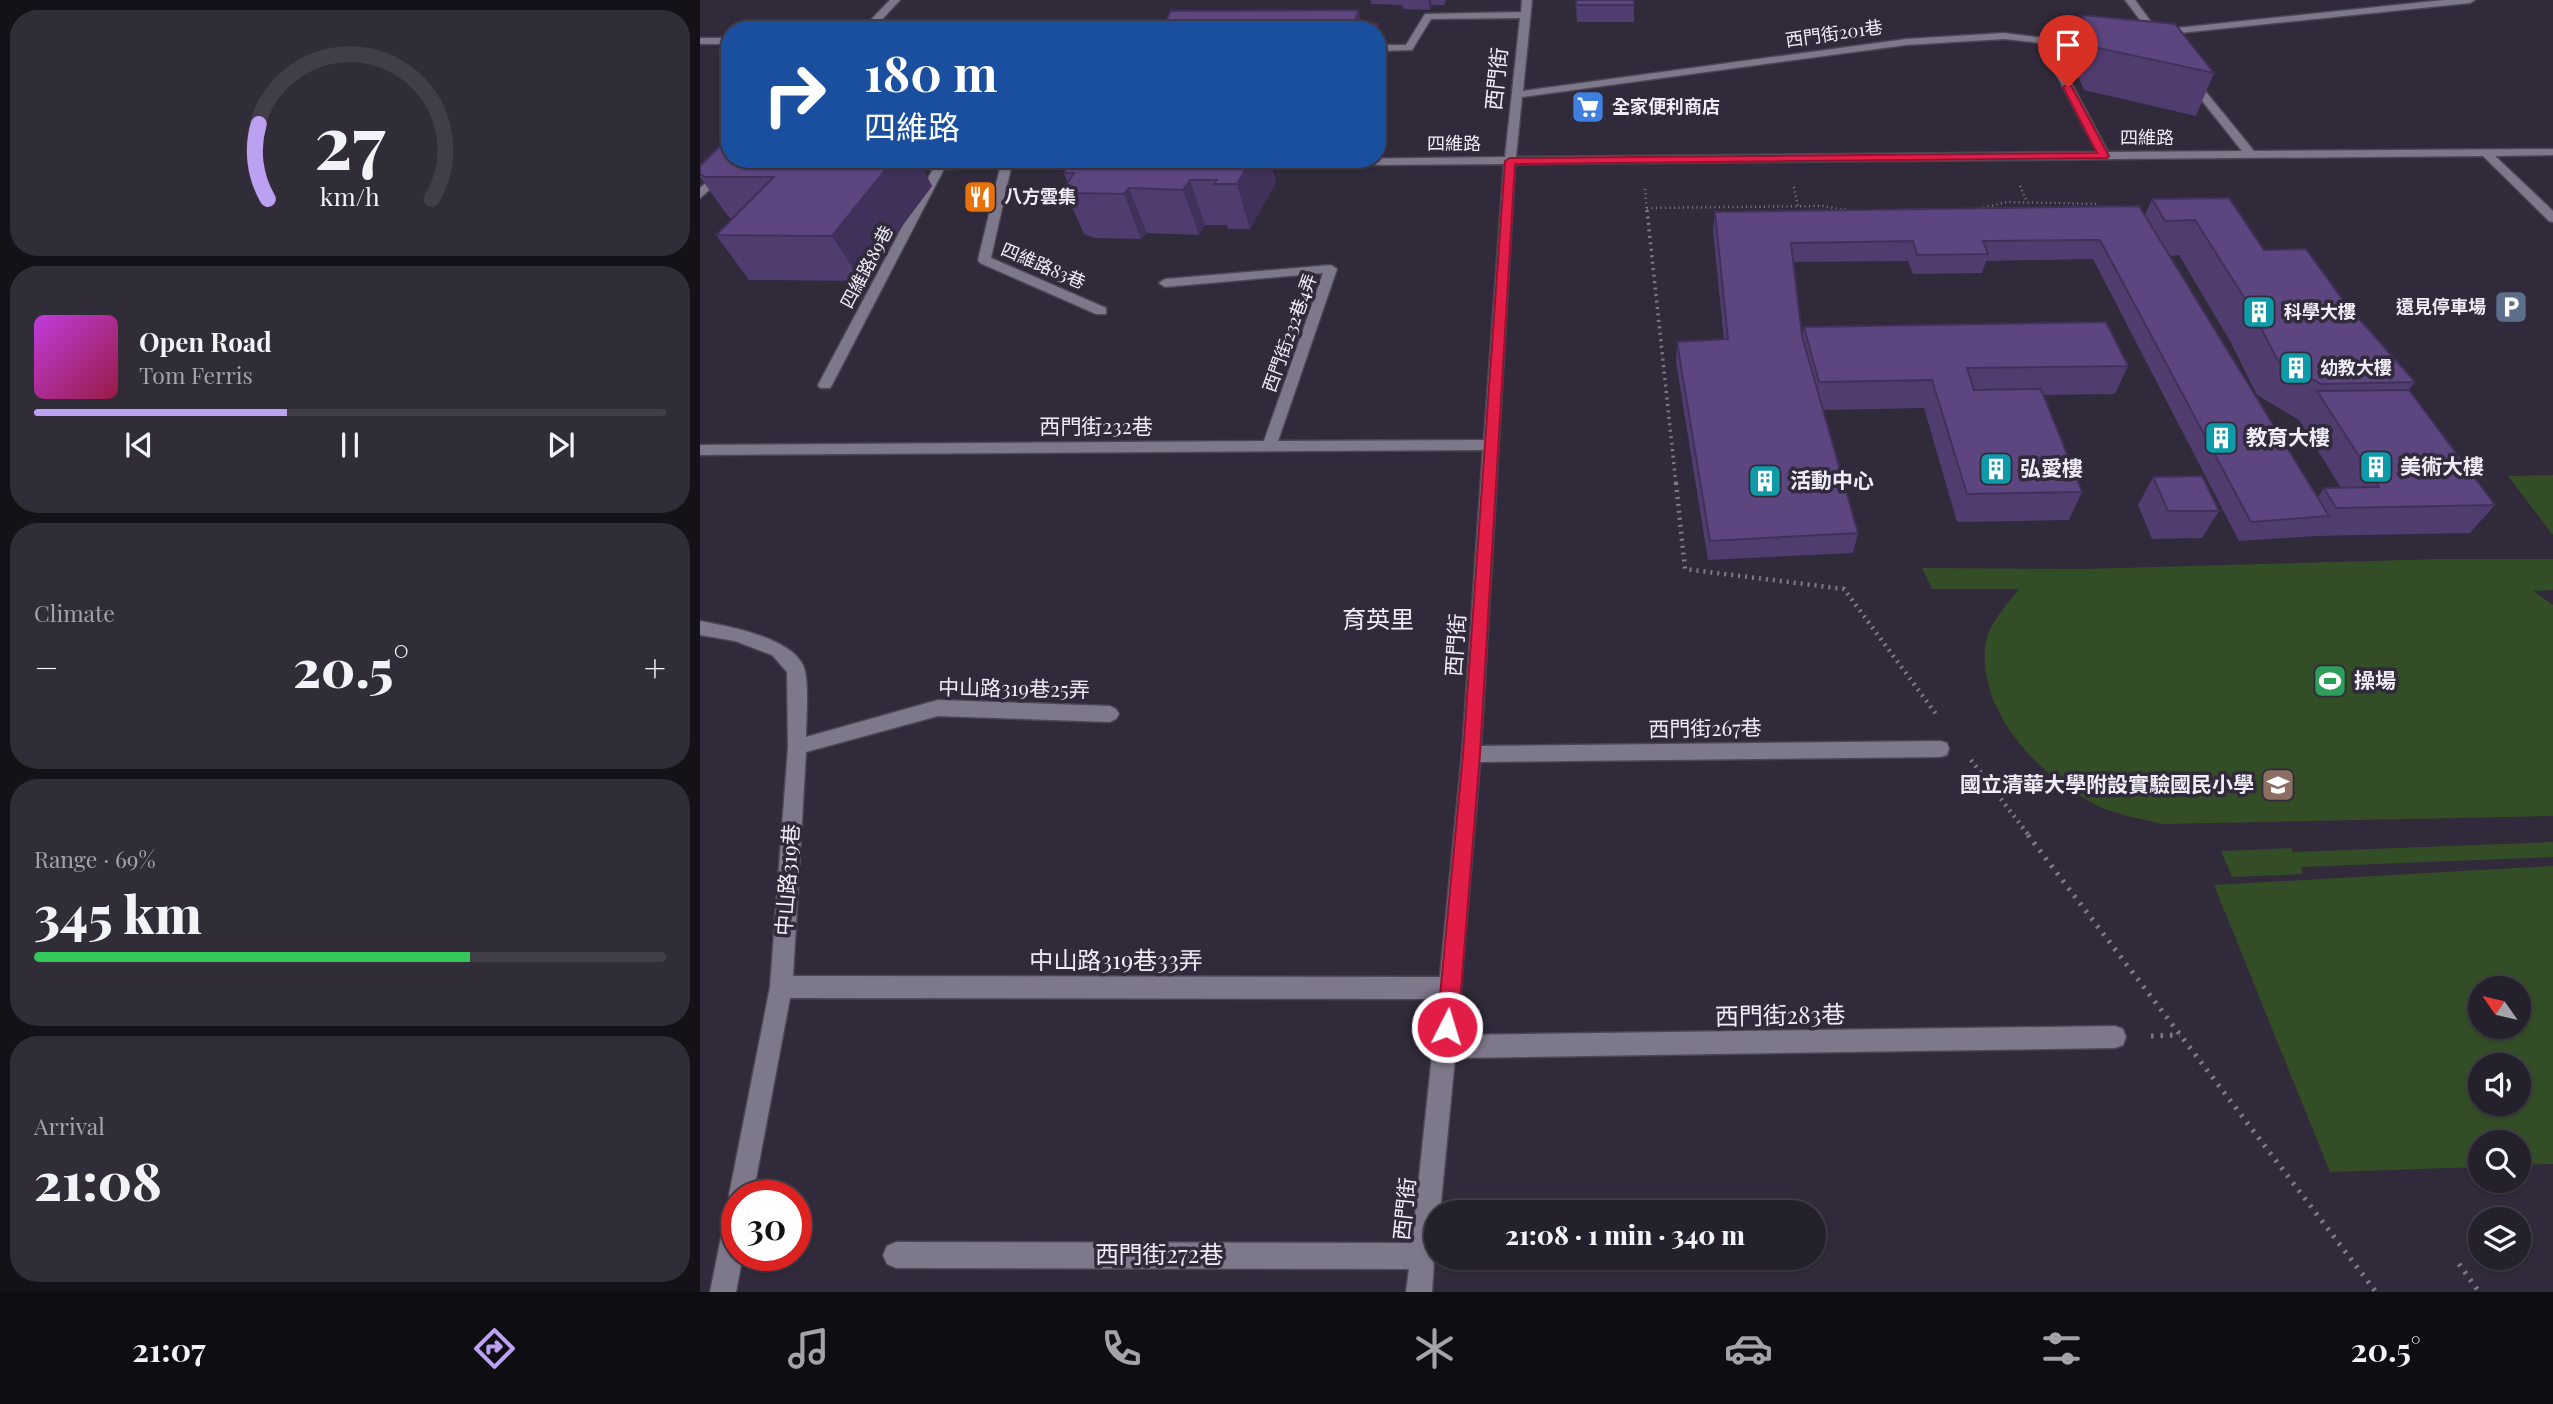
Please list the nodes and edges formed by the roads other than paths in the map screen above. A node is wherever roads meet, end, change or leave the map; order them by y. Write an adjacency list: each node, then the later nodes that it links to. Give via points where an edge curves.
1 (895, 0): 5 (street)
2 (2130, 0): 6 (street)
3 (2470, 0): 6 (street)
4 (1527, 8): 12 (street, via 1428,16 1409,48); 15 (street, 西門街)
5 (875, 21)
6 (2154, 33): 7 (street); 13 (street)
7 (2140, 34)
8 (2112, 36): 11 (street, 西門街201巷)
9 (700, 41): 10 (street)
10 (721, 41)
11 (2044, 41): 15 (street, 西門街201巷, via 2004,36 1906,42); 19 (street)
12 (1386, 48)
13 (2170, 53)
14 (2178, 63): 18 (street)
15 (1520, 94): 20 (street, 西門街)
16 (2553, 152): 17 (street, 四維路)
17 (2486, 153): 18 (street, 四維路); 28 (street)
18 (2251, 155): 19 (street, 四維路)
19 (2104, 156): 20 (street, 四維路)
20 (1510, 161): 21 (street, 四維路); 32 (street, 西門街)
21 (1386, 162)
22 (721, 167): 23 (street)
23 (711, 168)
24 (736, 168): 27 (street)
25 (939, 168): 31 (street, 四維路89巷)
26 (1005, 168): 30 (street, 四維路83巷, via 984,260)
27 (700, 194)
28 (2553, 218)
29 (1166, 283): 33 (street, 西門街232巷4弄, via 1331,270)
30 (1101, 311)
31 (825, 385)
32 (1492, 445): 33 (street, 西門街232巷); 39 (street, 西門街)
33 (1269, 447): 34 (street, 西門街232巷)
34 (700, 450)
35 (700, 628): 37 (street, 中山路319巷, via 778,650 796,670)
36 (1110, 713): 37 (street, 中山路319巷25弄, via 937,708)
37 (797, 747): 40 (street, 中山路319巷)
38 (1940, 749): 39 (street, 西門街267巷)
39 (1471, 754): 41 (street, 西門街)
40 (781, 987): 41 (street, 中山路319巷33弄); 44 (street, 中山路319巷)
41 (1451, 988): 43 (street, 西門街)
42 (2115, 1037): 43 (street, 西門街283巷)
43 (1446, 1047): 46 (street, 西門街)
44 (744, 1180)
45 (896, 1255): 46 (street, 西門街272巷)
46 (1423, 1255): 49 (street, 西門街)
47 (727, 1271): 48 (street)
48 (723, 1292)
49 (1419, 1292)

